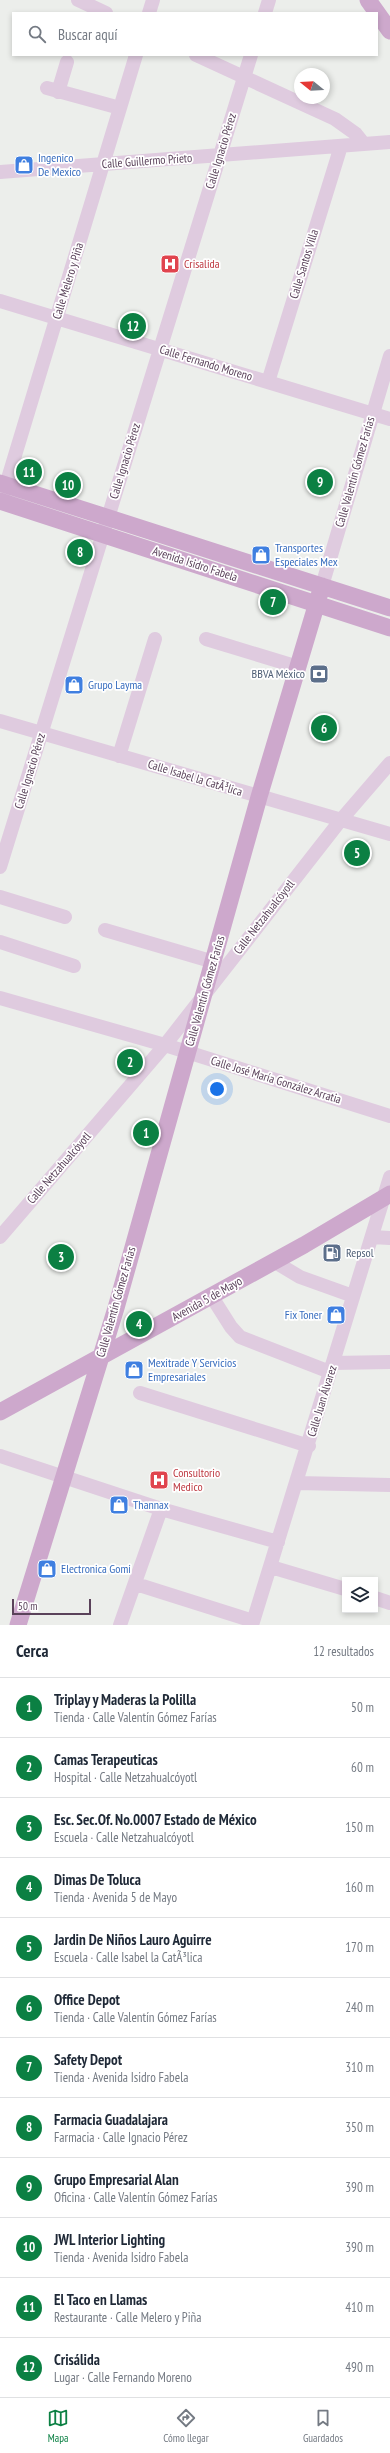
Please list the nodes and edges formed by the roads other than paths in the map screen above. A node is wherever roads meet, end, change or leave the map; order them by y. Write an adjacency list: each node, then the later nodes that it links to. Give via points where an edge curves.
1 (78, 0): 5 (street)
2 (153, 0): 6 (street)
3 (269, 0): 7 (street)
4 (368, 0): 8 (main road)
5 (104, 12)
6 (149, 12)
7 (265, 12)
8 (377, 12)
9 (378, 14): 10 (main road)
10 (390, 31)
11 (136, 56): 16 (street, Calle Melero y Piña)
12 (198, 56): 15 (street)
13 (251, 56): 15 (street, Calle Ignacio Pérez)
14 (67, 62): 16 (street, via 53,90)
15 (244, 77): 18 (street, via 335,119 356,134); 20 (street, Calle Ignacio Pérez)
16 (120, 108): 21 (street, Calle Melero y Piña)
17 (390, 142): 18 (street, Calle Guillermo Prieto)
18 (364, 144): 19 (street, Calle Guillermo Prieto)
19 (341, 146): 20 (street, Calle Guillermo Prieto); 27 (street, Calle Santos Villa)
20 (219, 156): 21 (street, Calle Guillermo Prieto); 25 (street, Calle Ignacio Pérez)
21 (103, 164): 22 (street, Calle Guillermo Prieto); 24 (street, Calle Melero y Piña)
22 (0, 172)
23 (0, 301): 24 (street, Calle Fernando Moreno)
24 (57, 318): 25 (street, Calle Fernando Moreno); 30 (street, Calle Melero y Piña)
25 (160, 349): 27 (street, Calle Fernando Moreno); 31 (street, Calle Ignacio Pérez)
26 (390, 356): 28 (street, Calle Valentín Gómez Farías)
27 (268, 382): 28 (street, Calle Fernando Moreno)
28 (373, 413): 29 (street, Calle Fernando Moreno); 33 (street, Calle Valentín Gómez Farías)
29 (390, 418)
30 (2, 495): 31 (main road, Avenida Isidro Fabela); 32 (main road, Avenida Isidro Fabela)
31 (108, 518): 32 (street, Calle Ignacio Pérez); 33 (main road, Avenida Isidro Fabela)
32 (103, 534): 34 (main road, Avenida Isidro Fabela); 41 (street, Calle Ignacio Pérez)
33 (322, 586): 34 (main road, Calle Valentín Gómez Farías); 35 (main road, Avenida Isidro Fabela)
34 (317, 603): 36 (main road, Avenida Isidro Fabela); 39 (main road, Calle Valentín Gómez Farías)
35 (390, 608)
36 (390, 628)
37 (155, 639): 42 (street)
38 (206, 639): 39 (street)
39 (298, 666): 44 (main road, Calle Valentín Gómez Farías)
40 (0, 721): 41 (street, Calle Isabel la CatÃ³lica)
41 (42, 733): 42 (street, Calle Isabel la CatÃ³lica); 47 (street, Calle Ignacio Pérez)
42 (119, 756): 44 (street, Calle Isabel la CatÃ³lica)
43 (390, 763): 45 (street, Calle Netzahualcóyotl)
44 (259, 797): 45 (street, Calle Isabel la CatÃ³lica); 52 (main road, Calle Valentín Gómez Farías)
45 (340, 821): 46 (street, Calle Isabel la CatÃ³lica); 54 (street, Calle Netzahualcóyotl)
46 (390, 834)
47 (0, 867)
48 (0, 897): 49 (street)
49 (65, 917)
50 (105, 930): 52 (street)
51 (0, 942): 53 (street)
52 (214, 962): 54 (main road, Calle Valentín Gómez Farías)
53 (74, 966)
54 (204, 994): 56 (street, Calle Netzahualcóyotl); 57 (main road, Calle Valentín Gómez Farías)
55 (0, 998): 56 (street, Calle José María González Arratia)
56 (165, 1045): 57 (street, Calle José María González Arratia); 61 (street, Calle Netzahualcóyotl)
57 (187, 1053): 58 (street, Calle José María González Arratia); 68 (main road, Calle Valentín Gómez Farías)
58 (390, 1116)
59 (390, 1177): 60 (street, Calle Juan Álvarez)
60 (386, 1196): 63 (street, Calle Juan Álvarez); 65 (main road, Avenida 5 de Mayo)
61 (6, 1222): 62 (street, Calle Netzahualcóyotl)
62 (0, 1237)
63 (372, 1237): 64 (street); 66 (street, Calle Juan Álvarez)
64 (390, 1238)
65 (274, 1262): 66 (street, via 300,1277); 67 (main road, Avenida 5 de Mayo)
66 (354, 1296): 70 (street, Calle Juan Álvarez)
67 (212, 1297): 68 (main road, Avenida 5 de Mayo); 70 (street, via 240,1337)
68 (100, 1357): 72 (main road, Avenida 5 de Mayo); 75 (main road, Calle Valentín Gómez Farías)
69 (390, 1362): 70 (street)
70 (332, 1367): 73 (street, Calle Juan Álvarez)
71 (140, 1393): 73 (street)
72 (0, 1412)
73 (309, 1446): 76 (street, Calle Juan Álvarez)
74 (0, 1456): 75 (street)
75 (63, 1476): 78 (street); 86 (main road, Calle Valentín Gómez Farías)
76 (297, 1483): 77 (street); 79 (street, Calle Juan Álvarez)
77 (390, 1485)
78 (161, 1509): 79 (street); 81 (street)
79 (278, 1542): 80 (street, Calle Juan Álvarez)
80 (271, 1567): 82 (street); 85 (street, Calle Juan Álvarez)
81 (136, 1584): 85 (street); 87 (street)
82 (342, 1588)
83 (378, 1599): 84 (street)
84 (390, 1603)
85 (253, 1623)
86 (18, 1625)
87 (120, 1625)

